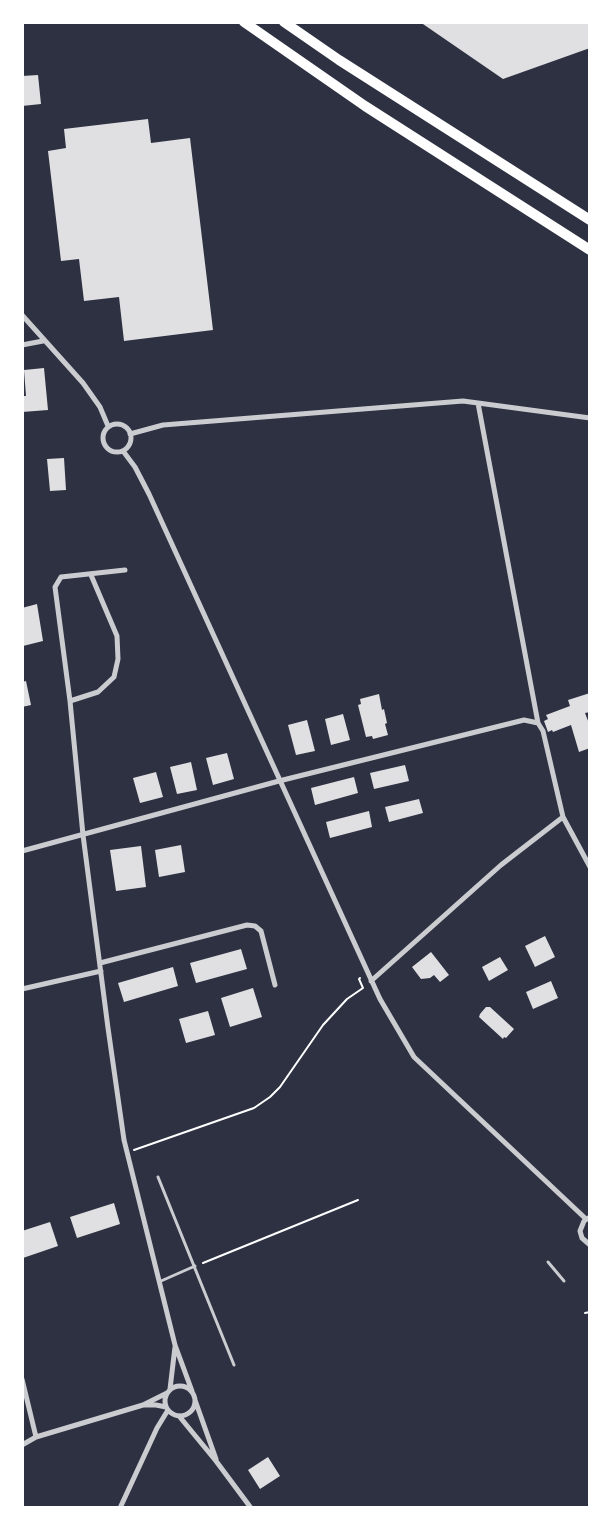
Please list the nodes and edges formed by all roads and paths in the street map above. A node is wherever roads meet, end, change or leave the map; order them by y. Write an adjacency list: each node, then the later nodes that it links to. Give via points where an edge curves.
1 (244, 22): 4 (highway, via 365,106)
2 (284, 22): 3 (highway)
3 (590, 220)
4 (590, 250)
5 (22, 315): 6 (street)
6 (43, 341): 7 (street); 10 (street, via 83,383)
7 (22, 345)
8 (478, 403): 9 (street); 11 (street, via 463,401 163,425); 16 (street)
9 (590, 417)
10 (108, 426): 11 (street, via 121,424); 12 (street, via 102,437 104,445 114,452)
11 (130, 434): 12 (street, via 130,442)
12 (123, 451): 17 (street, via 149,494)
13 (125, 570): 14 (street)
14 (91, 575): 15 (street, via 61,577 55,587); 15 (street, via 117,636 118,659 114,677 98,692)
15 (70, 701): 19 (street)
16 (538, 723): 17 (street, via 524,720); 18 (street, via 543,730)
17 (279, 781): 19 (street); 24 (street)
18 (563, 817): 21 (street); 25 (street, via 501,866)
19 (83, 835): 20 (street); 22 (street)
20 (22, 851)
21 (590, 867)
22 (100, 963): 23 (street); 26 (street, via 255,926 261,932)
23 (101, 971): 27 (street); 28 (street)
24 (368, 975): 25 (street); 28 (path, via 359,979 363,988 323,1024 270,1097 255,1108)
25 (371, 981): 31 (street, via 414,1057)
26 (275, 985)
27 (22, 989)
28 (128, 1152): 36 (street)
29 (158, 1177): 34 (lane)
30 (358, 1200): 34 (path)
31 (588, 1218): 32 (street, via 580,1235)
32 (590, 1245)
33 (548, 1262): 35 (lane)
34 (195, 1266): 36 (lane); 38 (lane)
35 (564, 1281)
36 (159, 1282): 37 (street)
37 (175, 1345): 40 (street); 41 (street)
38 (234, 1365)
39 (22, 1379): 46 (street)
40 (169, 1391): 41 (street, via 182,1386); 43 (street); 44 (street)
41 (192, 1391): 42 (street)
42 (195, 1399): 45 (street, via 191,1411); 48 (street)
43 (143, 1405): 44 (street); 46 (street)
44 (167, 1409): 45 (street); 49 (street)
45 (179, 1416): 48 (street)
46 (36, 1437): 47 (street)
47 (22, 1445)
48 (216, 1461): 50 (street)
49 (120, 1508)
50 (251, 1508)

